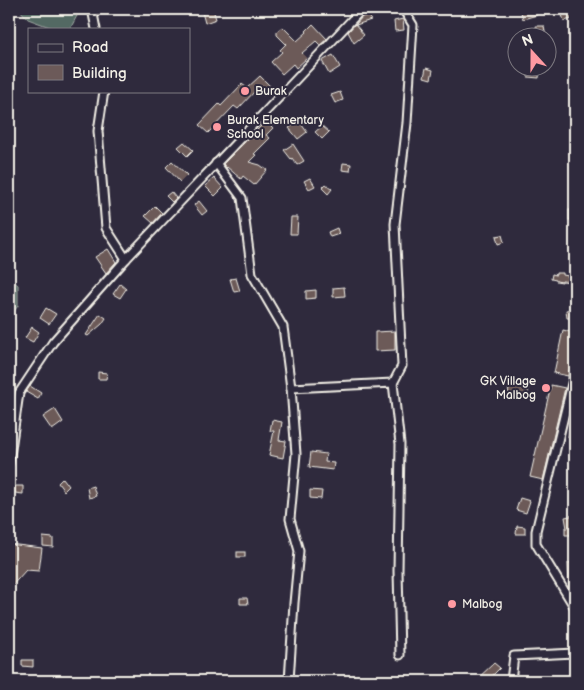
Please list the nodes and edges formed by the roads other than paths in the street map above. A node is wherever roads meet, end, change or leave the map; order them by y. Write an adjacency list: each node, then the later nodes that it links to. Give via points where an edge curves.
1 (92, 9): 4 (street)
2 (361, 9): 6 (street)
3 (403, 9): 9 (street, via 413,25 407,124 395,224 402,366)
4 (96, 28)
5 (104, 92): 7 (street, via 98,131 106,228)
6 (216, 163): 7 (street); 10 (street, via 242,198 252,274 283,326)
7 (126, 259): 11 (street, via 53,342 19,393)
8 (575, 371): 12 (street, via 536,530 536,544)
9 (393, 384): 10 (street); 14 (street, via 400,444)
10 (291, 388): 15 (street, via 296,454 290,519 299,551)
11 (9, 463)
12 (575, 608)
13 (575, 653): 16 (street, via 514,656)
14 (400, 654)
15 (288, 681)
16 (511, 681)

